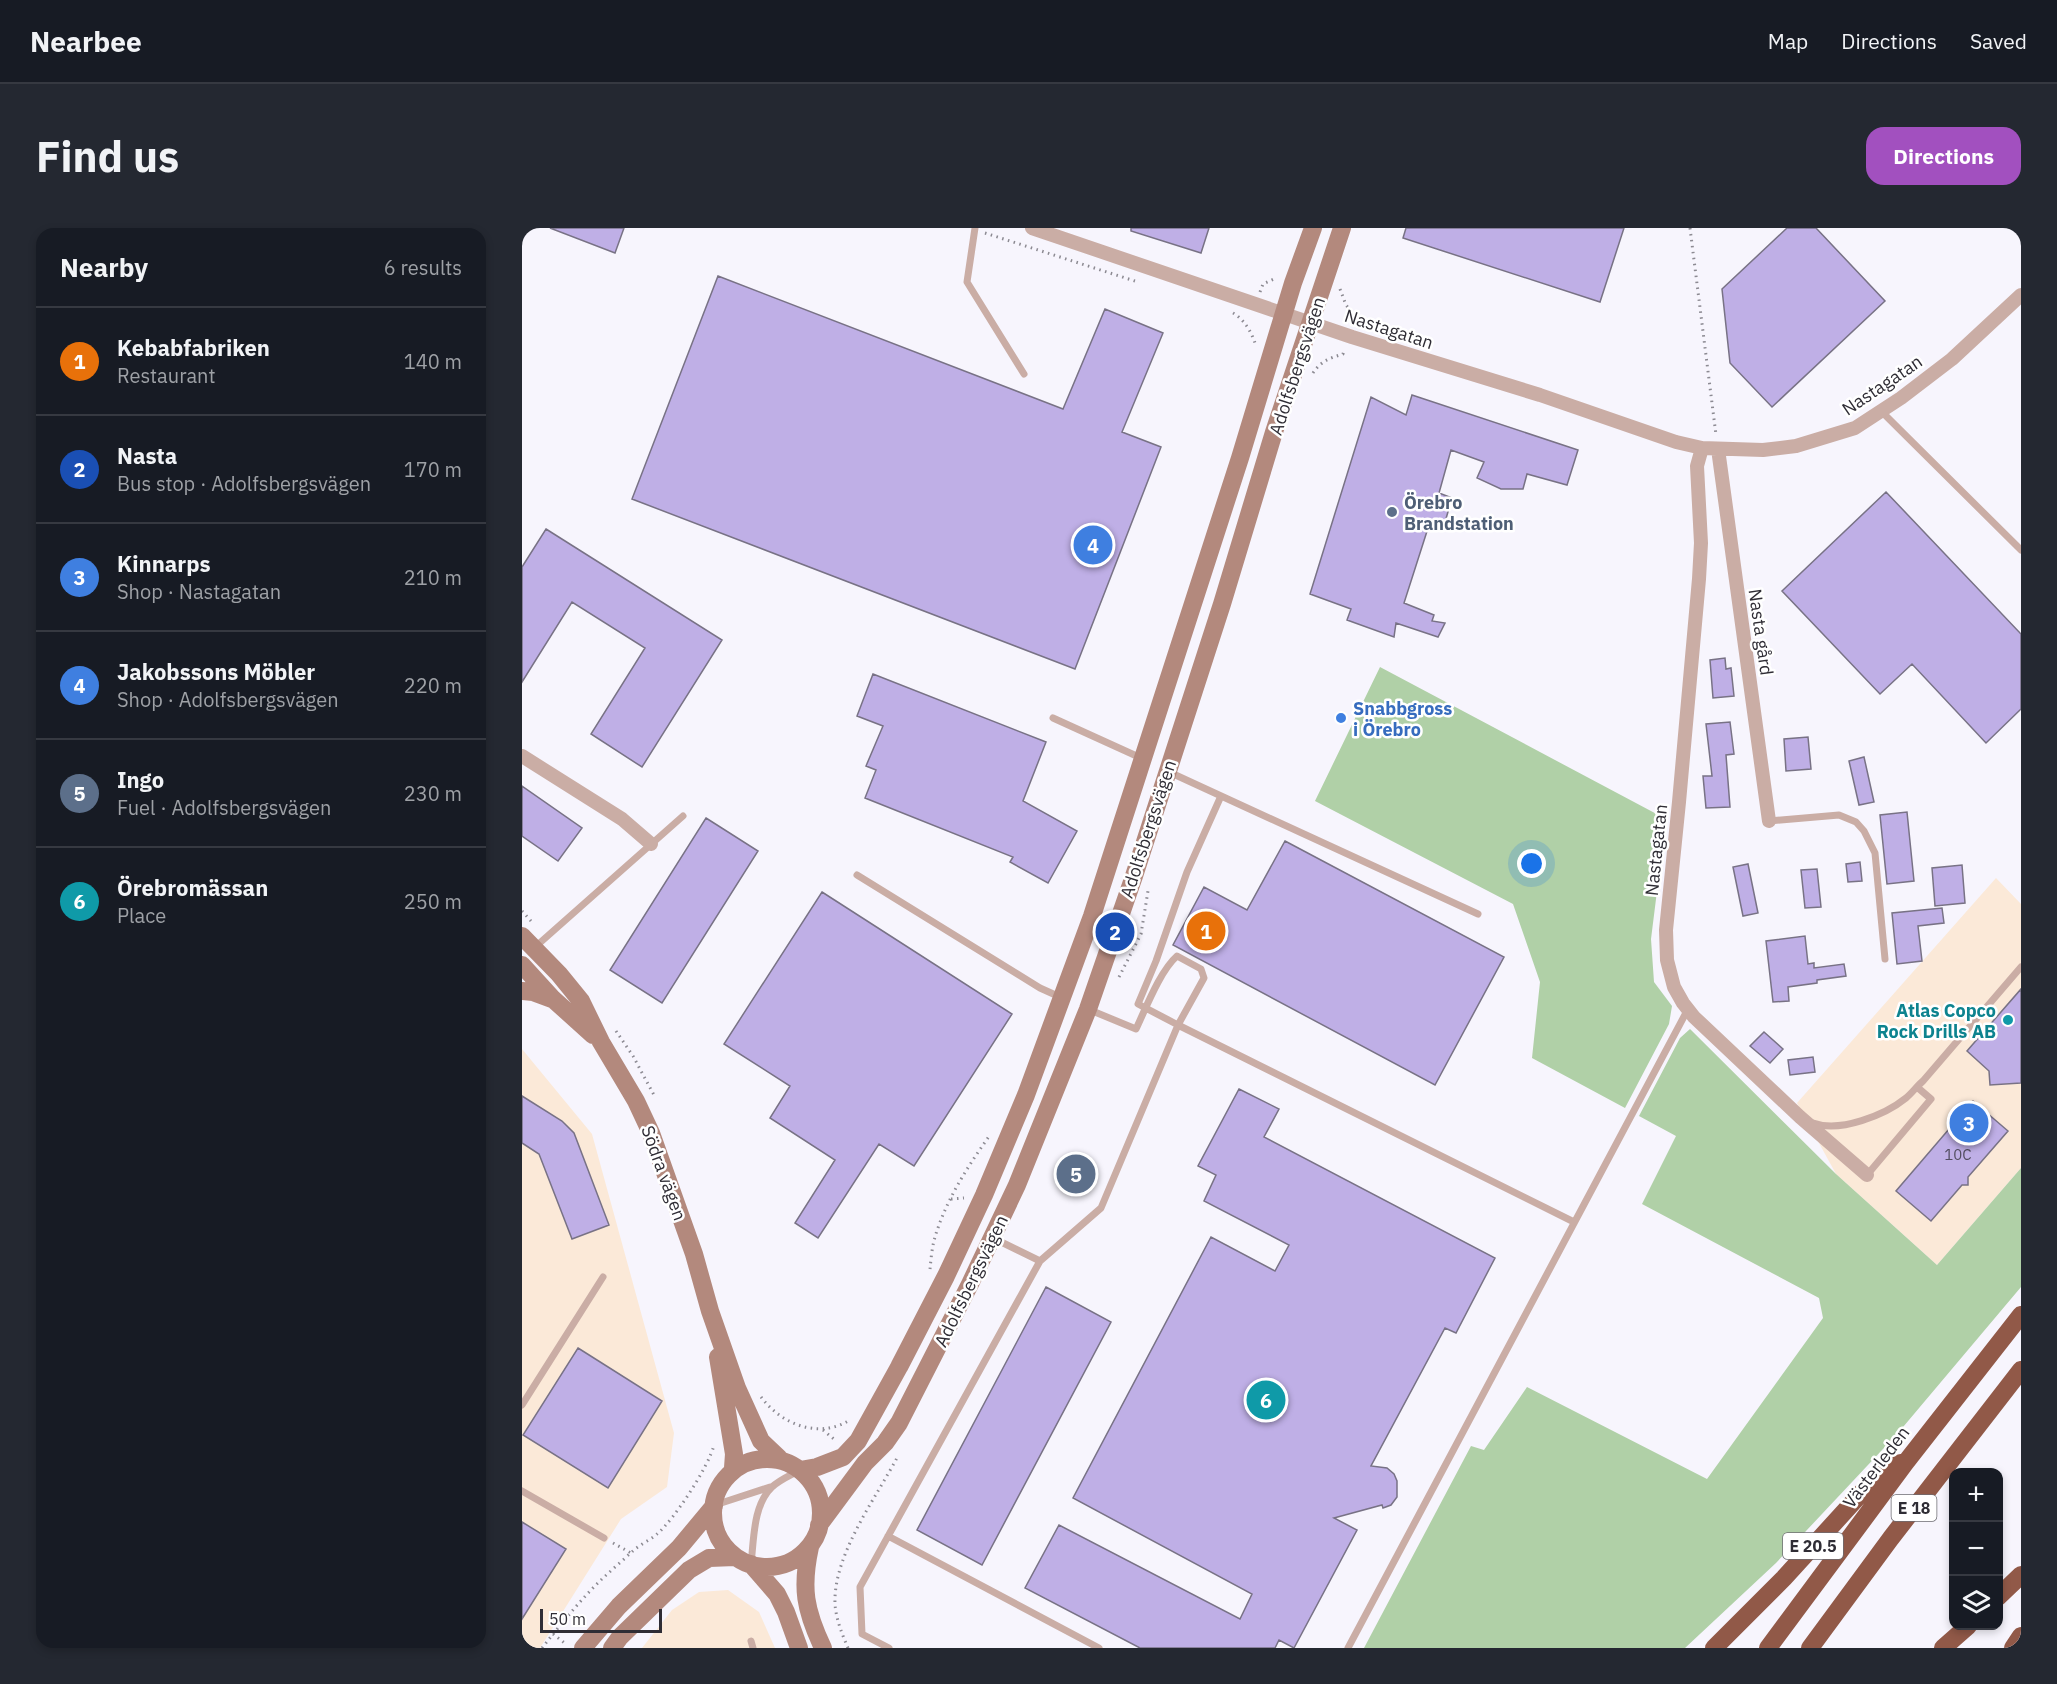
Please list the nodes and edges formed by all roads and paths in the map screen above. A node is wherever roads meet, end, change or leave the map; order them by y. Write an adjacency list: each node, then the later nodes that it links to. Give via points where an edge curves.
1 (1032, 228): 10 (street, Nastagatan)
2 (1313, 228): 12 (main road, Adolfsbergsvägen)
3 (1342, 228): 14 (main road, Adolfsbergsvägen)
4 (1690, 228): 20 (path)
5 (975, 229): 8 (path); 16 (lane, via 967,282)
6 (1277, 277): 10 (path, via 1263,284)
7 (1340, 280): 13 (path, via 1342,298)
8 (1143, 283)
9 (2021, 295): 18 (street, Nastagatan, via 1952,359)
10 (1257, 303): 11 (path, via 1248,328); 12 (street, Nastagatan)
11 (1231, 311)
12 (1284, 313): 14 (street, Nastagatan); 24 (main road, Adolfsbergsvägen)
13 (1354, 320)
14 (1310, 323): 19 (street, Nastagatan); 25 (main road, Adolfsbergsvägen)
15 (1344, 349): 17 (path, via 1343,354 1321,363)
16 (1024, 374)
17 (1309, 380)
18 (1881, 411): 20 (street, Nastagatan, via 1855,428 1796,446); 21 (lane)
19 (1702, 448): 20 (street, Nastagatan); 43 (street, Nastagatan, via 1697,466 1699,579 1666,930 1667,960 1674,987)
20 (1718, 449): 28 (street, Nasta gård)
21 (2021, 550)
22 (1053, 718): 24 (lane)
23 (522, 756): 29 (street, via 622,819)
24 (1143, 759): 25 (main road); 39 (main road, Adolfsbergsvägen)
25 (1167, 771): 26 (lane); 42 (main road, Adolfsbergsvägen)
26 (1221, 796): 32 (lane); 41 (lane, via 1187,873 1138,1004)
27 (683, 816): 29 (lane)
28 (1768, 821): 34 (lane, via 1839,815 1856,822 1864,831 1875,853)
29 (651, 844): 33 (lane)
30 (857, 875): 39 (lane, via 1040,988)
31 (1149, 882): 37 (path, via 1141,934)
32 (1478, 914)
33 (526, 948): 45 (main road, Södra vägen, via 559,974 581,1001)
34 (1885, 959)
35 (522, 965): 40 (main road, Södra vägen)
36 (2021, 967): 46 (lane)
37 (1118, 978)
38 (522, 991): 40 (main road)
39 (1063, 998): 42 (main road); 53 (main road, Adolfsbergsvägen)
40 (553, 999): 45 (main road, Södra vägen)
41 (1146, 1007): 42 (lane, via 1136,1029); 44 (lane); 44 (lane, via 1170,962 1178,956 1202,969 1204,978)
42 (1088, 1009): 54 (main road, Adolfsbergsvägen)
43 (1688, 1009): 47 (street, Nastagatan); 52 (lane)
44 (1178, 1026): 52 (lane); 55 (lane, via 1101,1208)
45 (601, 1042): 58 (main road, Södra vägen, via 651,1133)
46 (1917, 1087): 47 (lane, via 1905,1098 1852,1125 1820,1125); 49 (lane, via 1931,1099)
47 (1800, 1117): 49 (street, Nastagatan)
48 (995, 1127): 51 (path)
49 (1867, 1174)
50 (966, 1198): 51 (path)
51 (951, 1199): 56 (path, via 934,1239)
52 (1574, 1222): 91 (lane)
53 (969, 1226): 54 (main road); 68 (main road, Adolfsbergsvägen, via 858,1442 843,1457)
54 (993, 1238): 55 (lane); 72 (main road, Adolfsbergsvägen, via 899,1423)
55 (1040, 1261): 73 (lane)
56 (929, 1272)
57 (603, 1276): 62 (lane)
58 (710, 1311): 65 (main road, Södra vägen, via 756,1432); 67 (main road, Södra vägen, via 734,1454)
59 (2021, 1315): 66 (highway, Västerleden / E 18)
60 (2021, 1370): 94 (highway, E 18)
61 (766, 1404): 63 (path, via 789,1422 813,1429 831,1429)
62 (522, 1405)
63 (851, 1419)
64 (711, 1456): 76 (path, via 678,1511 657,1534)
65 (779, 1458): 67 (main road, via 751,1459); 68 (main road, Södra vägen)
66 (1906, 1462): 92 (highway, E 20.5, via 1886,1466); 93 (highway, Västerleden / E 18)
67 (733, 1468): 71 (main road)
68 (800, 1470): 69 (lane); 72 (main road, via 819,1493)
69 (772, 1486): 71 (lane); 77 (lane, via 763,1498)
70 (522, 1491): 74 (lane)
71 (714, 1506): 77 (main road, via 717,1533 725,1550); 85 (main road)
72 (819, 1525): 75 (main road)
73 (888, 1536): 89 (lane, via 860,1587 862,1634); 90 (lane)
74 (604, 1538): 76 (path)
75 (810, 1546): 77 (main road, via 796,1560 778,1566 768,1568); 88 (main road, via 804,1573 806,1600)
76 (631, 1553): 81 (path)
77 (743, 1560): 86 (main road, via 709,1558 689,1570); 87 (main road, via 777,1594)
78 (2021, 1575): 79 (highway)
79 (2003, 1592)
80 (1963, 1630): 95 (highway)
81 (553, 1634): 83 (path); 84 (path)
82 (2021, 1636): 96 (highway)
83 (542, 1648)
84 (573, 1648)
85 (583, 1648)
86 (612, 1648)
87 (800, 1648)
88 (823, 1648)
89 (889, 1648)
90 (1099, 1648)
91 (1348, 1648)
92 (1714, 1648)
93 (1768, 1648)
94 (1810, 1648)
95 (1942, 1648)
96 (2013, 1648)

